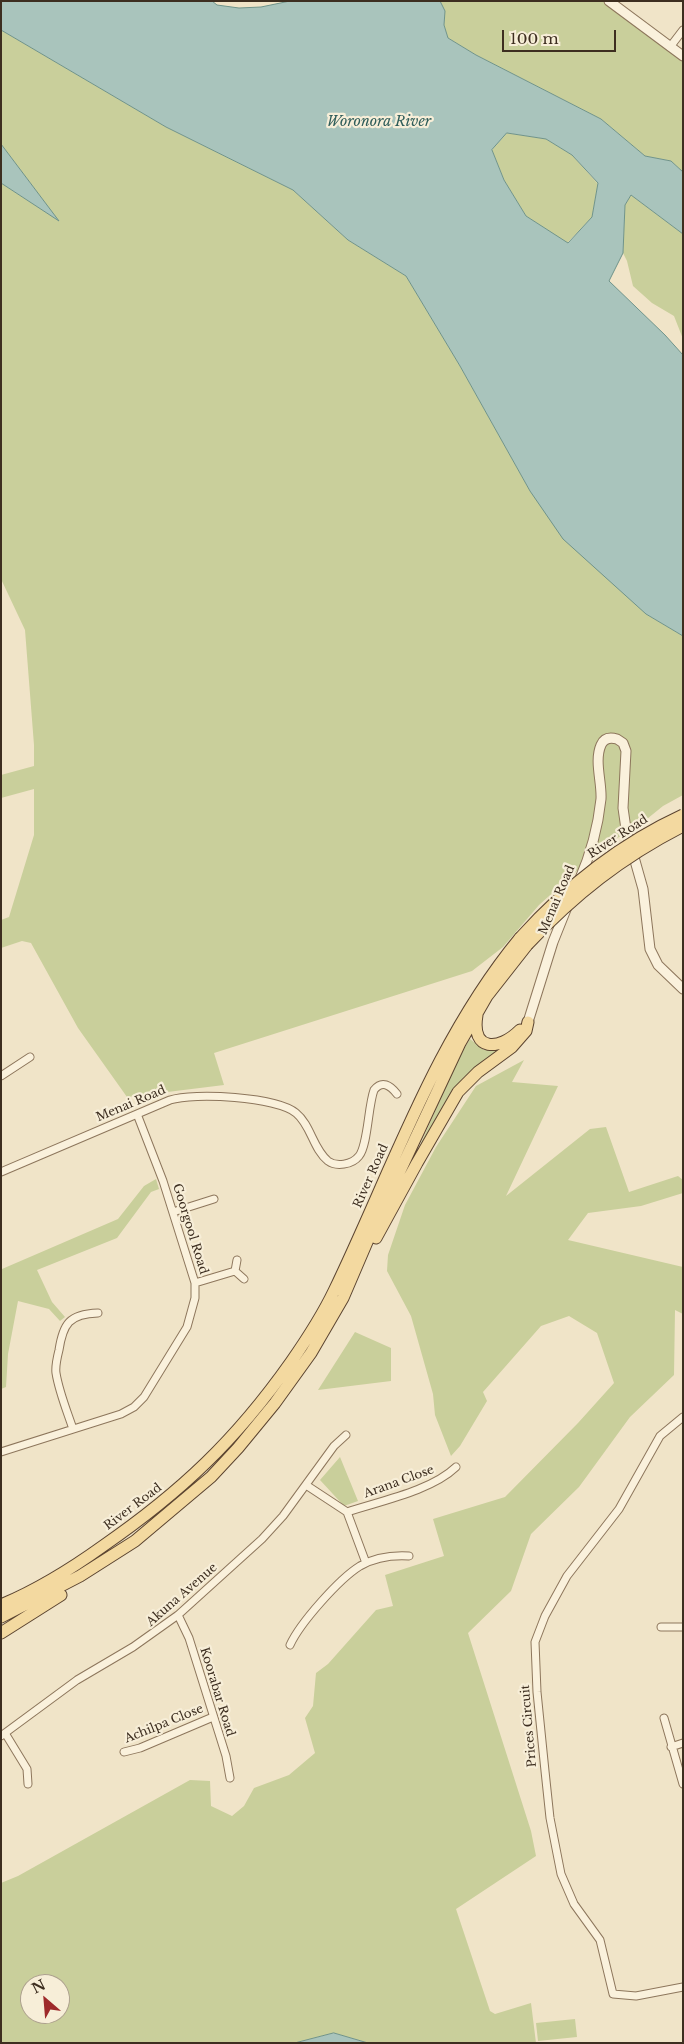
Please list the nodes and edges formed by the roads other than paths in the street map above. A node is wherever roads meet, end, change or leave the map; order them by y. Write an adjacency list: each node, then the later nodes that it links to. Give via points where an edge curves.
1 (608, 1): 3 (street)
2 (683, 30): 3 (street)
3 (670, 46): 4 (street)
4 (683, 56)
5 (683, 815): 7 (main road, River Road, bridge, via 599,865 553,903)
6 (683, 826): 7 (main road, River Road, bridge, via 626,858)
7 (524, 941): 9 (main road, River Road); 32 (main road, River Road, via 480,989 434,1070 334,1292 309,1336 260,1404 211,1460 167,1500)
8 (683, 989): 10 (street, Menai Road, via 658,965 650,949 643,889 623,808 626,750 620,741 610,738 601,744 599,753 601,797 593,841 553,942)
9 (478, 1011): 10 (main road, via 476,1033 488,1045 503,1043); 19 (main road, River Road, via 424,1118)
10 (528, 1022): 19 (main road, via 526,1031 512,1047 478,1072 458,1092)
11 (30, 1057): 12 (street)
12 (1, 1076)
13 (397, 1094): 14 (street, Menai Road, via 386,1084 377,1086 359,1156 339,1165 328,1161 296,1113 286,1107 220,1096 195,1096 177,1098)
14 (137, 1114): 15 (street, Menai Road); 17 (street, Goorgool Road)
15 (1, 1172)
16 (214, 1199): 17 (street)
17 (173, 1212): 22 (street, Goorgool Road)
18 (238, 1260): 20 (street)
19 (359, 1264): 33 (main road, River Road, via 311,1353 275,1404 238,1448 162,1520)
20 (235, 1271): 21 (street); 22 (street)
21 (244, 1279)
22 (195, 1283): 25 (street, Goorgool Road, via 196,1298 187,1327 144,1397 121,1414)
23 (98, 1313): 25 (street, via 74,1317 62,1331 56,1372)
24 (683, 1417): 52 (street, Prices Circuit, via 656,1441 619,1509 559,1589 535,1642 550,1818 565,1887 600,1940 613,1994 636,1996)
25 (73, 1430): 27 (street, Goorgool Road)
26 (346, 1435): 29 (street, Akuna Avenue)
27 (1, 1452)
28 (456, 1467): 30 (street, Arana Close, via 428,1485)
29 (306, 1485): 30 (street); 37 (street, Akuna Avenue, via 262,1539)
30 (347, 1512): 34 (street)
31 (408, 1556): 34 (street, via 395,1555)
32 (88, 1557): 35 (main road); 36 (main road)
33 (110, 1558): 38 (main road, via 52,1593); 41 (main road, via 80,1583)
34 (366, 1563): 42 (street, via 342,1580 299,1629)
35 (1, 1598)
36 (1, 1605)
37 (178, 1615): 43 (street, Koorabar Road, via 189,1638); 45 (street, Akuna Avenue, via 152,1635 77,1680)
38 (1, 1617)
39 (661, 1627): 40 (street)
40 (683, 1628)
41 (1, 1633)
42 (290, 1645)
43 (213, 1717): 48 (street, Achilpa Close); 49 (street, Koorabar Road)
44 (664, 1718): 47 (street)
45 (3, 1734): 50 (street, via 27,1769)
46 (683, 1743): 47 (street)
47 (671, 1747): 51 (street)
48 (124, 1752)
49 (230, 1778)
50 (28, 1784)
51 (683, 1784)
52 (683, 1987)

